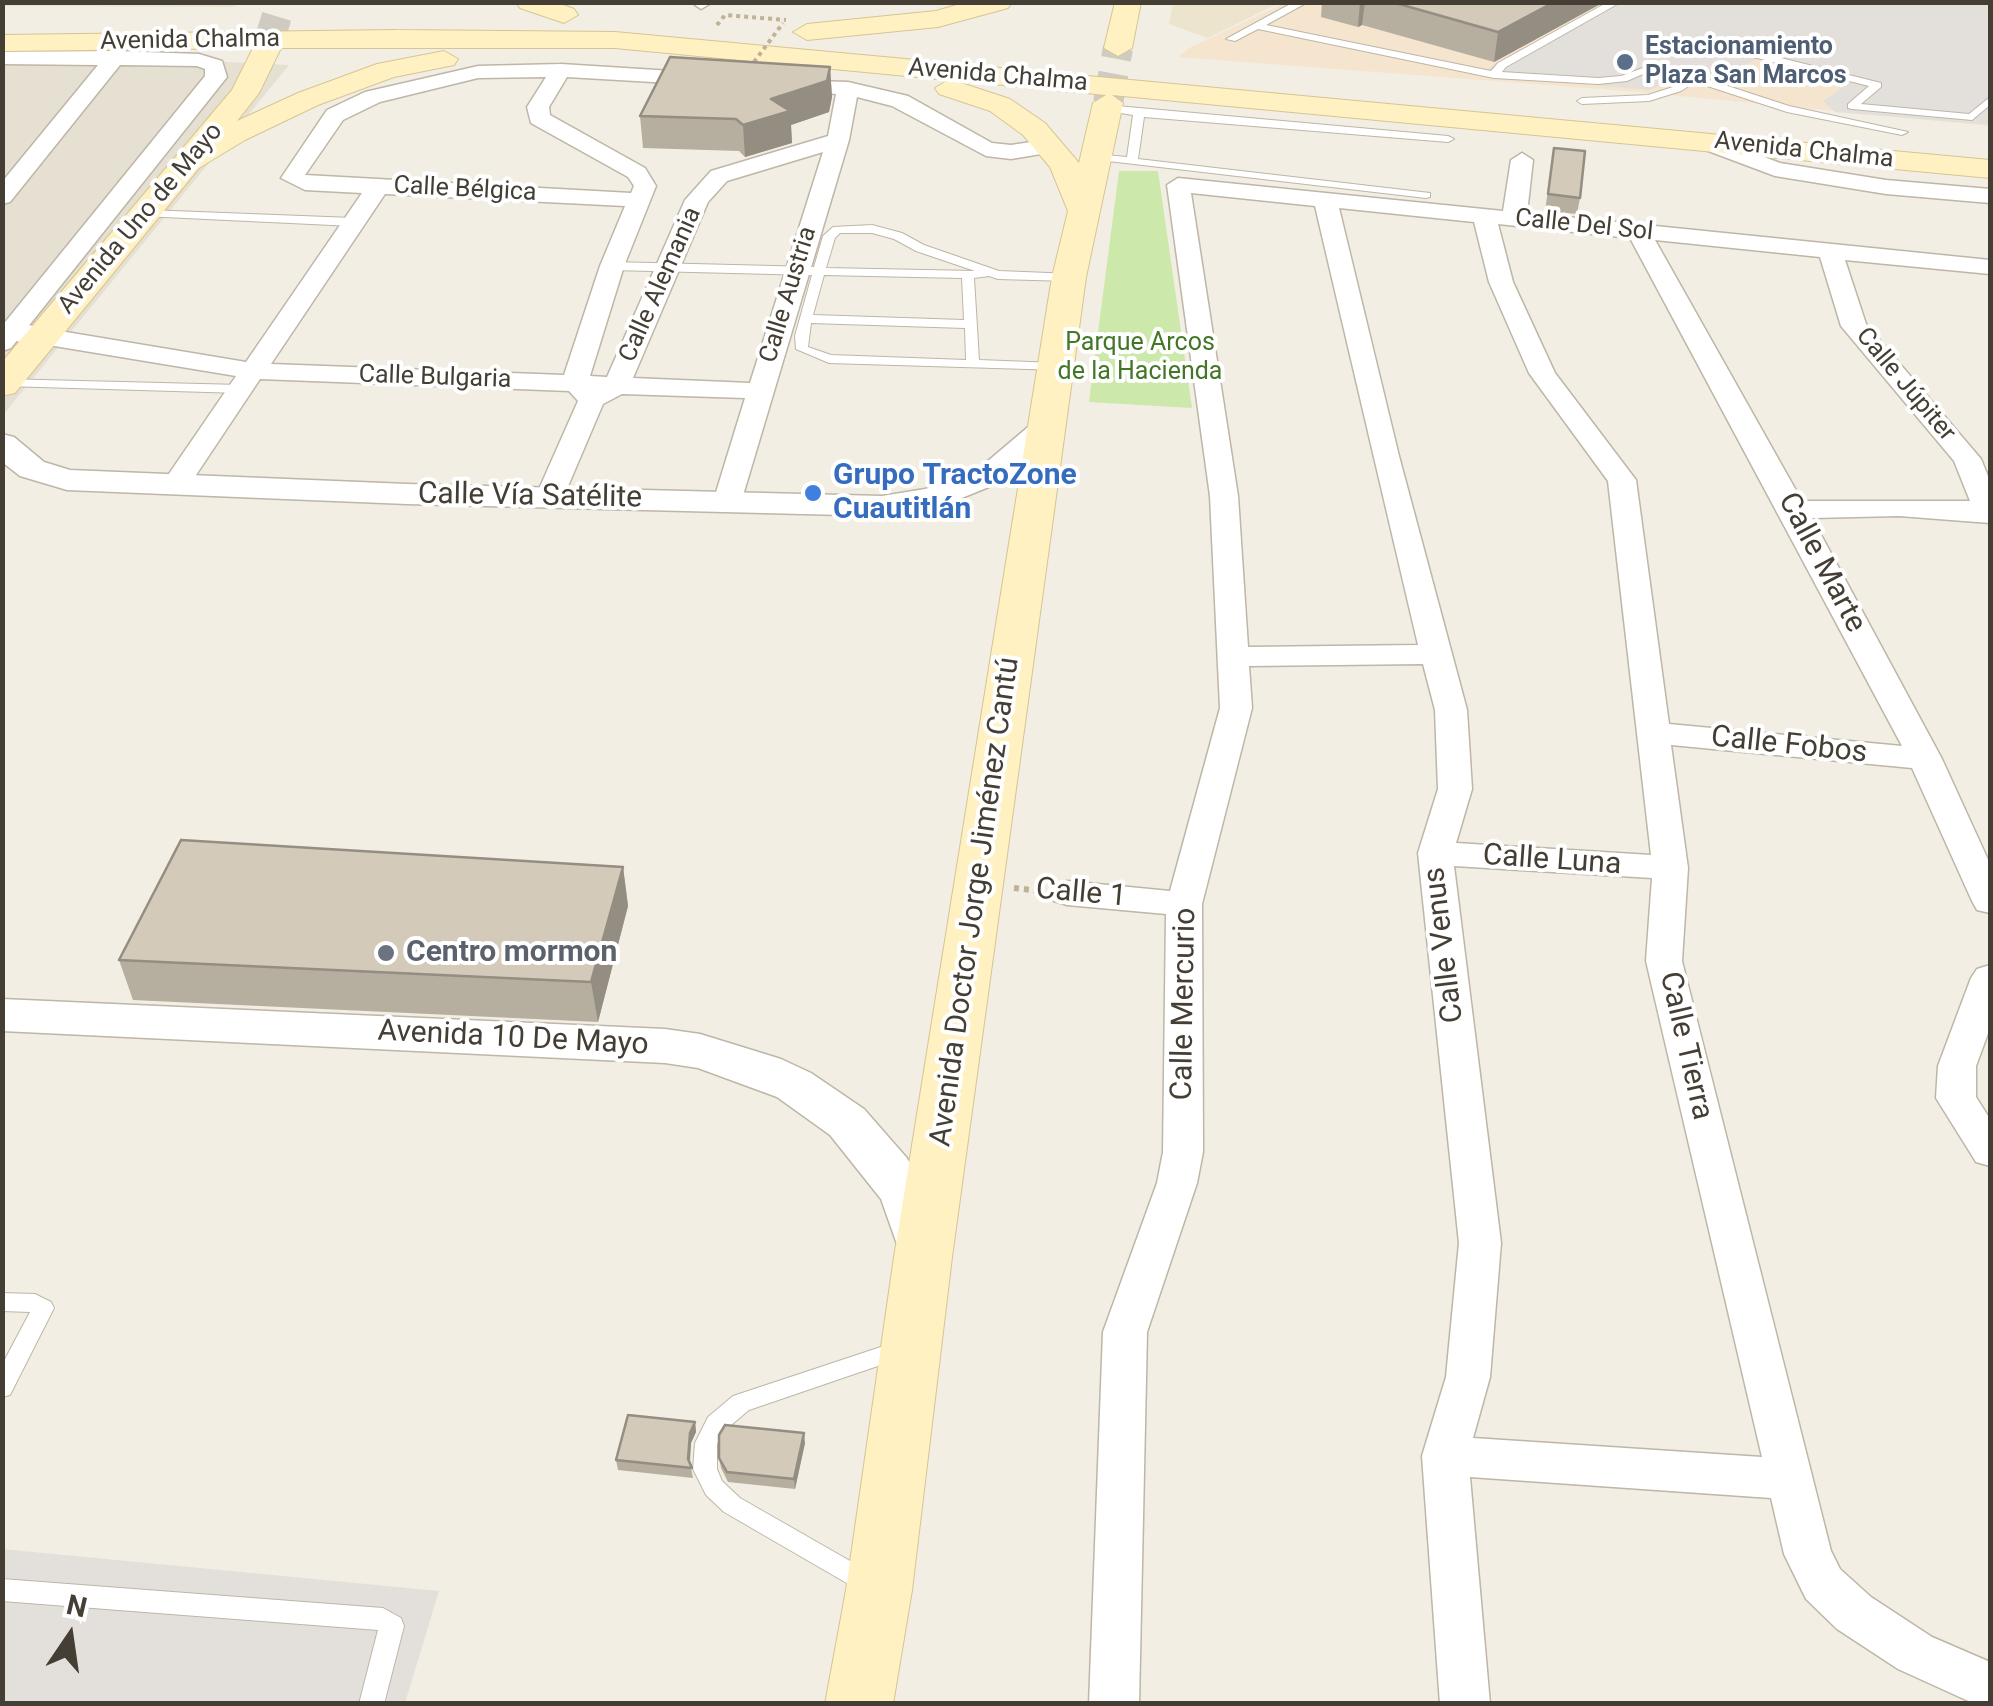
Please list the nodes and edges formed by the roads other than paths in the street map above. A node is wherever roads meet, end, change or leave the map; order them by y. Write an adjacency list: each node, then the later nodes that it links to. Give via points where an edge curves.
1 (529, 2): 7 (main road)
2 (999, 2): 8 (main road, via 938,19)
3 (1128, 2): 15 (main road)
4 (1303, 2): 9 (lane)
5 (1616, 2): 22 (lane)
6 (706, 10): 7 (main road, Avenida Chalma); 8 (main road, Avenida Chalma)
7 (564, 15): 10 (main road, Avenida Chalma)
8 (795, 25): 19 (main road, Avenida Chalma)
9 (1258, 26): 11 (lane); 22 (lane)
10 (2, 32)
11 (1231, 39)
12 (615, 40): 13 (main road, Avenida Chalma); 23 (main road, Avenida Chalma); 39 (main road, via 387,70 283,110)
13 (2, 43)
14 (268, 45): 39 (main road, Avenida Uno de Mayo, via 245,93)
15 (1118, 48)
16 (1749, 53): 27 (lane, via 1877,85 1852,106 1972,117)
17 (116, 57): 18 (street); 46 (street); 63 (street, via 199,60 215,64 216,77)
18 (2, 58)
19 (1196, 66)
20 (1654, 67): 22 (lane, via 1598,81)
21 (561, 70): 24 (street); 42 (street, Calle Bélgica, via 478,72 372,97 335,115 292,178); 47 (street, via 538,107 540,118 638,172 646,186)
22 (1494, 74)
23 (851, 76): 25 (street); 29 (main road, Avenida Chalma); 34 (street, Calle Austria); 36 (main road, via 1000,105); 36 (street, via 986,149)
24 (734, 81)
25 (772, 83)
26 (1409, 85): 28 (main road, Avenida Chalma)
27 (1990, 100)
28 (1582, 101): 31 (main road, Avenida Chalma); 32 (lane, via 1649,98 1699,80 1786,110)
29 (1339, 105): 30 (lane); 31 (main road, Avenida Chalma); 33 (lane)
30 (1118, 108): 36 (main road, Avenida Doctor Jorge Jiménez Cantú)
31 (1704, 122): 32 (main road, Avenida Chalma); 37 (main road, Avenida Chalma); 41 (street, via 1775,170)
32 (1902, 132): 35 (main road, Avenida Chalma)
33 (1448, 139)
34 (838, 140): 55 (street, Calle Alemania, via 719,176 697,200); 57 (street, Calle Austria)
35 (1990, 140)
36 (1092, 155): 44 (lane); 60 (main road, Avenida Doctor Jorge Jiménez Cantú)
37 (1885, 159): 40 (main road, Avenida Chalma); 41 (street, via 1876,174)
38 (1522, 160): 50 (street)
39 (190, 161): 49 (main road, Avenida Uno de Mayo)
40 (1990, 169)
41 (1850, 182): 45 (street)
42 (378, 185): 47 (street, Calle Bélgica); 51 (street)
43 (1178, 185): 48 (street, Calle Del Sol); 78 (street, Calle Mercurio, via 1224,496)
44 (1426, 195)
45 (1990, 196)
46 (2, 197)
47 (641, 200): 54 (street)
48 (1325, 200): 50 (street, Calle Del Sol); 77 (street, Calle Venus)
49 (147, 214): 51 (lane); 63 (main road, Avenida Uno de Mayo)
50 (1499, 217): 52 (street, Calle Del Sol); 79 (street, Calle Tierra, via 1501,282 1542,372 1622,480)
51 (354, 222): 66 (street)
52 (1638, 231): 53 (street, Calle Del Sol); 75 (street, Calle Marte)
53 (1830, 250): 56 (street, Calle Del Sol); 76 (street, Calle Júpiter, via 1854,326 1967,459)
54 (612, 266): 55 (lane); 68 (street)
55 (668, 268): 57 (lane); 68 (street, Calle Alemania)
56 (1989, 272)
57 (806, 273): 58 (lane); 59 (lane, via 829,236 850,228 898,236); 61 (lane); 69 (street, Calle Austria)
58 (968, 275): 59 (lane); 62 (lane)
59 (998, 275): 60 (lane)
60 (1070, 277): 65 (main road, Avenida Doctor Jorge Jiménez Cantú)
61 (805, 320): 62 (lane); 64 (lane, via 802,349 829,359)
62 (970, 324): 64 (lane)
63 (15, 335): 66 (street, Calle Bulgaria); 67 (main road, Avenida Uno de Mayo)
64 (973, 364): 65 (lane)
65 (1056, 367): 70 (main road, Avenida Doctor Jorge Jiménez Cantú)
66 (247, 380): 67 (lane); 68 (street, Calle Bulgaria); 72 (street)
67 (4, 384)
68 (595, 389): 69 (street, Calle Bulgaria); 73 (street, Calle Alemania)
69 (760, 391): 74 (street, Calle Austria)
70 (1046, 429): 74 (street, Calle Vía Satélite, via 994,472 930,498 882,506); 89 (main road, Avenida Doctor Jorge Jiménez Cantú)
71 (2, 444): 72 (street, Calle Vía Satélite, via 32,470 67,480)
72 (176, 484): 73 (street, Calle Vía Satélite)
73 (549, 498): 74 (street, Calle Vía Satélite)
74 (727, 502)
75 (1793, 510): 76 (street); 80 (street, Calle Marte)
76 (1990, 513)
77 (1436, 654): 78 (street); 81 (street, Calle Venus, via 1451,710 1455,789)
78 (1233, 656): 85 (street, Calle Mercurio, via 1236,708)
79 (1653, 733): 80 (street, Calle Fobos); 82 (street, Calle Tierra)
80 (1925, 759): 84 (street, Calle Marte)
81 (1435, 853): 82 (street, Calle Luna); 93 (street, Calle Venus, via 1480,1244 1468,1378)
82 (1670, 868): 94 (street, Calle Tierra, via 1664,960)
83 (1067, 892): 85 (street, Calle 1)
84 (1990, 900)
85 (1184, 904): 100 (street, Calle Mercurio, via 1183,1152 1124,1332)
86 (1990, 978): 88 (street, via 1957,1066 1956,1098)
87 (2, 1014): 89 (street, Avenida 10 De Mayo, via 665,1046 716,1056 794,1085 848,1122 905,1197)
88 (1990, 1150)
89 (924, 1258): 91 (main road, Avenida Doctor Jorge Jiménez Cantú)
90 (2, 1302): 92 (lane, via 43,1308)
91 (912, 1346): 96 (main road, Avenida Doctor Jorge Jiménez Cantú); 96 (lane, via 740,1403 706,1443 705,1469 732,1505)
92 (2, 1388)
93 (1445, 1456): 94 (street); 101 (street, Calle Venus)
94 (1787, 1479): 97 (street, Calle Tierra, via 1823,1584 1915,1653)
95 (2, 1590): 98 (lane, via 383,1619 392,1626 390,1641)
96 (878, 1590): 99 (main road, Avenida Doctor Jorge Jiménez Cantú)
97 (1990, 1686)
98 (371, 1704)
99 (859, 1704)
100 (1114, 1704)
101 (1465, 1704)

